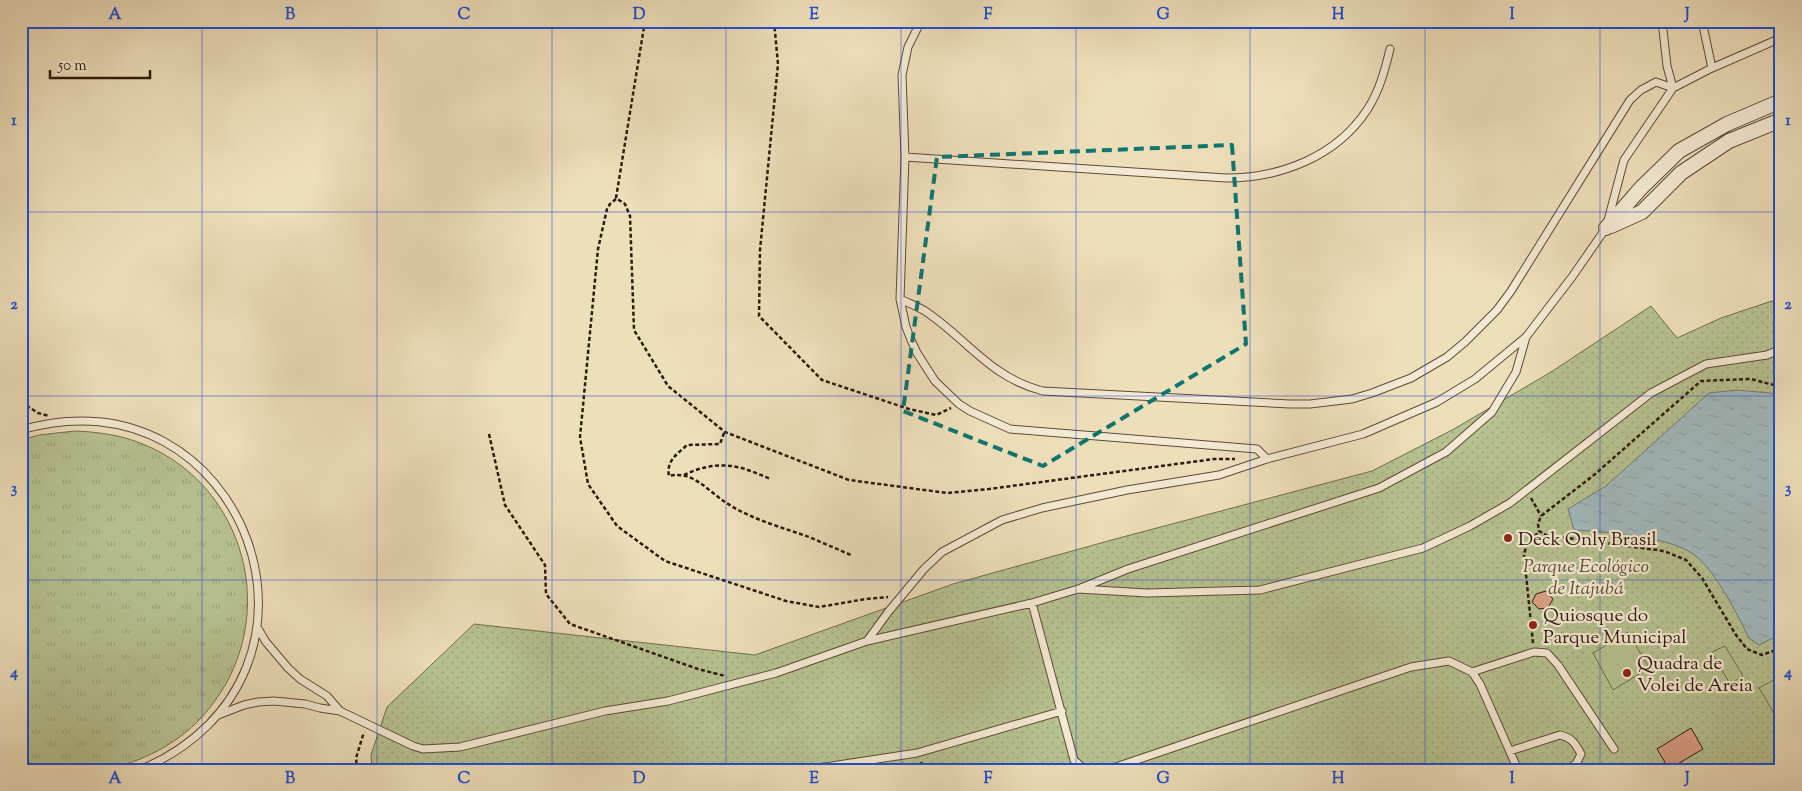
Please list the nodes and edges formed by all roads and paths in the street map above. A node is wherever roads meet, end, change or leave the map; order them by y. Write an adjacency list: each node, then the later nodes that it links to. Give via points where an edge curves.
1 (645, 21): 13 (path)
2 (774, 21): 20 (path, via 778,64 760,250 759,316 822,380 936,415)
3 (921, 21): 12 (lane, via 908,47 902,75)
4 (1662, 21): 9 (lane)
5 (1702, 21): 8 (lane)
6 (1781, 38): 8 (lane)
7 (1390, 49): 12 (lane, via 1374,97 1358,122 1324,151 1277,172 1226,178)
8 (1712, 68): 9 (lane)
9 (1673, 88): 14 (lane, via 1624,160); 15 (lane, via 1656,82 1640,90 1630,100 1511,291 1482,327 1429,368 1372,393 1331,402 1290,404 1043,391 1000,372 925,311)
10 (1781, 101): 14 (street, via 1727,124 1680,151)
11 (1781, 120): 14 (street, via 1729,142 1681,172 1642,212)
12 (905, 157): 15 (lane)
13 (616, 198): 23 (path, via 625,204 630,216 634,330 668,386); 34 (path, via 607,210 598,249 580,437 588,484 612,519 665,561 786,601 819,607)
14 (1606, 228): 16 (lane)
15 (900, 299): 20 (lane, via 906,327 917,353 935,381)
16 (1526, 337): 26 (lane, via 1475,379 1437,402 1363,434); 33 (lane, via 1516,372 1492,412 1446,452 1379,488)
17 (1781, 350): 29 (lane, via 1706,364 1651,392)
18 (1781, 387): 30 (path, via 1751,379 1701,381 1594,475)
19 (21, 402): 21 (path)
20 (959, 404): 26 (lane, via 1010,429 1257,450)
21 (55, 422): 22 (lane); 36 (lane, via 94,422 132,429 168,445 200,468 226,497 251,550 257,578)
22 (21, 430)
23 (724, 432): 25 (path, via 849,480 947,492 1214,459); 27 (path, via 720,444 687,445 676,455 667,469 669,476)
24 (489, 434): 41 (path, via 505,505 545,565 546,594 570,624 698,669)
25 (1240, 459)
26 (1268, 459): 34 (lane, via 1219,475 1127,490 1002,520 942,552)
27 (683, 475): 28 (path, via 697,468 738,466); 32 (path, via 695,479 726,503 759,520)
28 (771, 479)
29 (1526, 490): 30 (path); 33 (lane, via 1470,526 1423,548 1260,590 1148,593)
30 (1541, 516): 31 (path)
31 (1539, 531): 38 (path, via 1546,535 1664,551 1686,560 1702,578 1747,649 1762,655); 39 (path, via 1526,547 1524,555)
32 (851, 556)
33 (1078, 589): 35 (lane)
34 (902, 596): 37 (lane)
35 (1032, 603): 37 (lane); 43 (lane)
36 (257, 627): 42 (lane, via 288,668 327,696); 44 (lane, via 239,682)
37 (867, 641): 41 (lane, via 776,673)
38 (1781, 648)
39 (1534, 652): 40 (lane); 46 (lane, via 1547,653 1558,665)
40 (1472, 672): 47 (lane); 52 (lane, via 1449,661 1412,667)
41 (743, 681): 45 (lane, via 460,747 423,749)
42 (340, 711): 44 (lane, via 274,701 244,705); 45 (lane)
43 (1062, 711): 50 (lane, via 917,753); 51 (lane, via 1074,760)
44 (218, 715): 48 (lane, via 190,742)
45 (367, 724): 49 (path, via 356,758)
46 (1614, 749)
47 (1510, 750): 53 (lane); 54 (lane, via 1560,735 1567,737 1574,740 1580,754 1576,764)
48 (140, 770)
49 (357, 770)
50 (805, 770)
51 (1085, 770)
52 (1107, 770)
53 (1518, 770)
54 (1566, 770)

